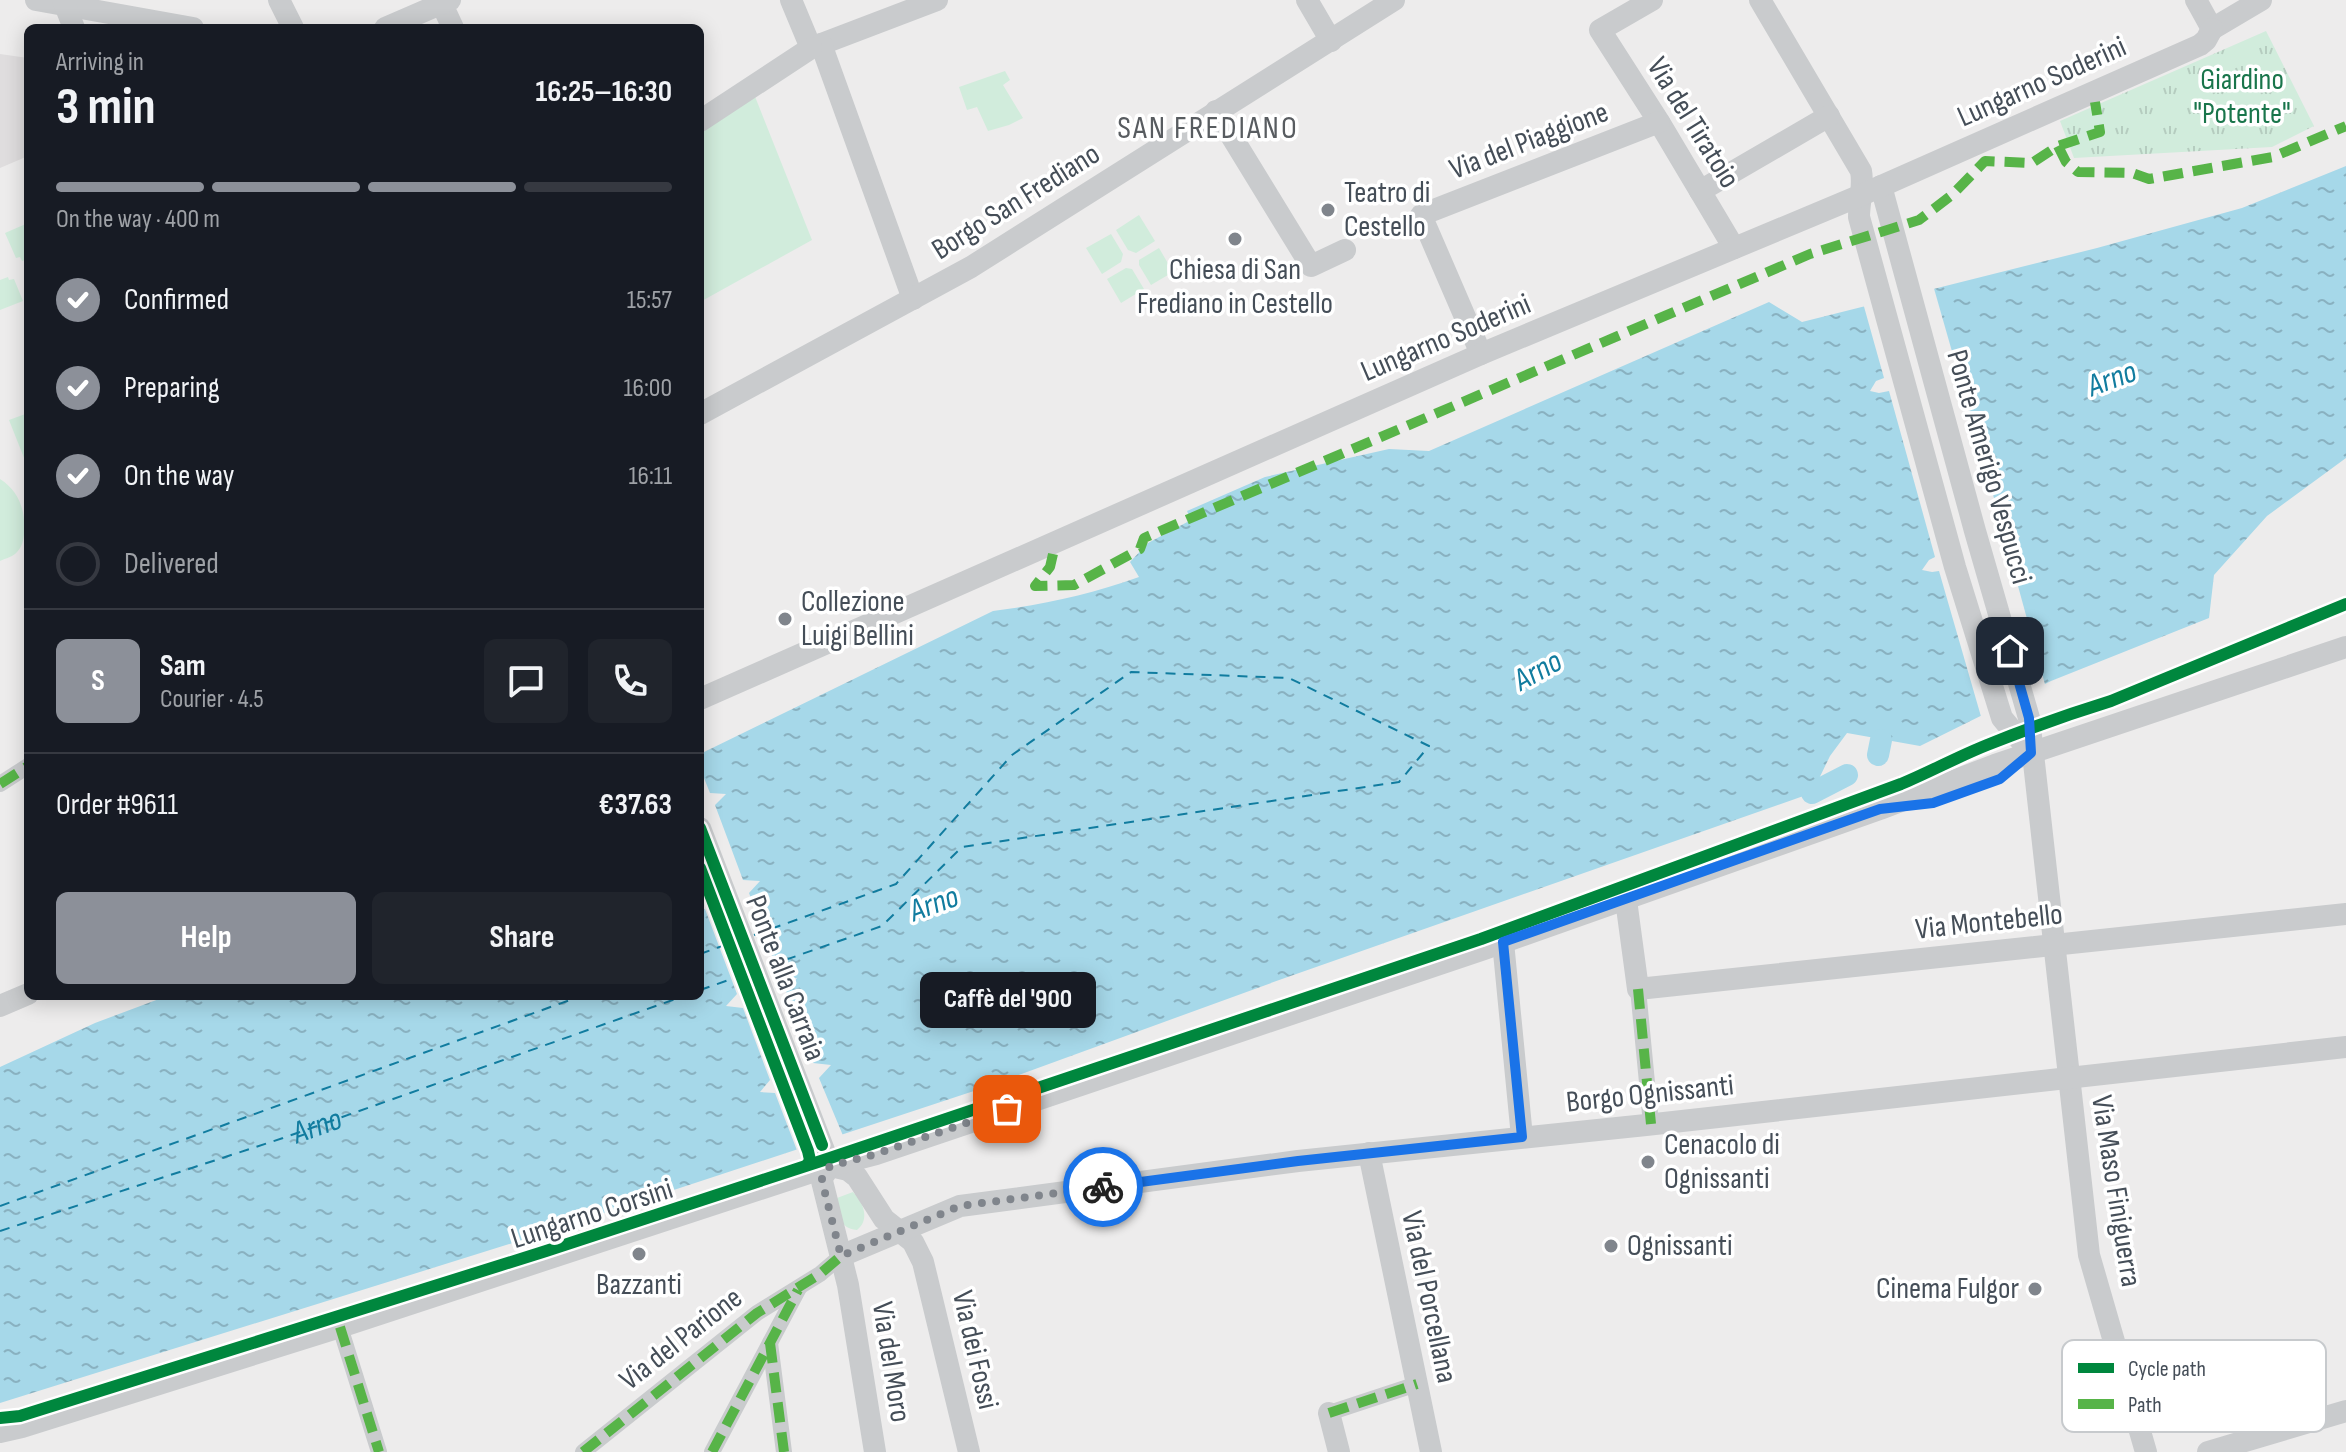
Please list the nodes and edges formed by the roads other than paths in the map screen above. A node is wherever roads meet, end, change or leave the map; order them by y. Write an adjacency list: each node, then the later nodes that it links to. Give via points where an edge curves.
1 (36, 0): 12 (street)
2 (279, 0): 15 (street)
3 (791, 0): 20 (street)
4 (937, 0): 20 (street)
5 (1307, 0): 19 (street)
6 (1394, 0): 19 (street, Borgo San Frediano)
7 (1652, 0): 24 (street, Via del Tiratoio, via 1600,30)
8 (1760, 0): 22 (street, Ponte Amerigo Vespucci)
9 (2196, 0): 18 (street)
10 (2261, 0): 18 (street, Lungarno Soderini)
11 (444, 1): 16 (street); 17 (street)
12 (63, 2): 13 (street); 14 (street)
13 (72, 24)
14 (173, 24)
15 (291, 24)
16 (394, 24)
17 (452, 24)
18 (2212, 29): 27 (street, Lungarno Soderini, via 2200,45)
19 (1331, 41): 21 (street, Borgo San Frediano)
20 (816, 46): 23 (street); 30 (street)
21 (1216, 111): 29 (street, via 1311,266); 30 (street, Borgo San Frediano, via 1003,248)
22 (1829, 116): 25 (street); 26 (street, Ponte Amerigo Vespucci, via 1861,171)
23 (704, 118)
24 (1659, 122): 25 (street, Via del Tiratoio); 31 (street, Via del Piaggione, via 1421,215)
25 (1700, 191): 28 (street, Via del Tiratoio)
26 (1859, 196): 27 (street, Lungarno Soderini); 28 (street, Lungarno Soderini); 35 (street, Ponte Amerigo Vespucci, via 1860,219 1955,567 2002,718)
27 (1884, 197): 35 (street, Ponte Amerigo Vespucci, via 2027,711)
28 (1734, 248): 31 (street, Lungarno Soderini)
29 (1345, 250)
30 (913, 299): 32 (street, Borgo San Frediano)
31 (1481, 354): 34 (street, Lungarno Soderini)
32 (704, 412)
33 (2339, 648): 35 (street)
34 (704, 697)
35 (2031, 753): 39 (street, Lungarno Corsini, via 2000,779 1933,803 1880,809); 42 (street, Via Maso Finiguerra)
36 (24, 769): 37 (street)
37 (0, 784)
38 (704, 838): 51 (street, Ponte alla Carraia)
39 (1626, 900): 41 (street, Lungarno Corsini); 43 (street)
40 (2346, 914): 42 (street, Via Montebello)
41 (1503, 942): 49 (street); 51 (street, Lungarno Corsini, via 876,1154)
42 (2053, 945): 43 (street, Via Montebello); 47 (street, Via Maso Finiguerra)
43 (1638, 989): 48 (street)
44 (24, 996): 45 (street)
45 (0, 1006)
46 (2346, 1047): 47 (street, Borgo Ognissanti)
47 (2068, 1078): 48 (street, Borgo Ognissanti); 56 (street, Via Maso Finiguerra, via 2089,1255)
48 (1651, 1124): 49 (street, Borgo Ognissanti)
49 (1522, 1137): 50 (street, Borgo Ognissanti)
50 (1369, 1153): 52 (street, Borgo Ognissanti, via 960,1206); 58 (street, Via del Porcellana)
51 (826, 1156): 52 (street, via 857,1177 884,1219); 53 (street, Via del Moro, via 822,1181); 55 (street, Lungarno Corsini, via 790,1180)
52 (899, 1230): 53 (street, Borgo Ognissanti); 70 (street, Via dei Fossi, via 923,1262)
53 (841, 1256): 54 (street, Via del Parione); 69 (street, Via del Moro)
54 (800, 1286): 57 (street); 66 (street, Via del Parione, via 757,1313)
55 (340, 1327): 62 (street, Lungarno Corsini); 65 (street)
56 (2114, 1340)
57 (770, 1343): 67 (street); 68 (street)
58 (1417, 1384): 60 (street); 72 (street, Via del Porcellana)
59 (2346, 1411): 61 (street)
60 (1329, 1413): 71 (street)
61 (2326, 1417)
62 (0, 1432)
63 (2140, 1432): 73 (street, Via Maso Finiguerra)
64 (2275, 1432): 74 (street)
65 (379, 1452)
66 (583, 1452)
67 (712, 1452)
68 (784, 1452)
69 (875, 1452)
70 (969, 1452)
71 (1339, 1452)
72 (1431, 1452)
73 (2146, 1452)
74 (2208, 1452)

